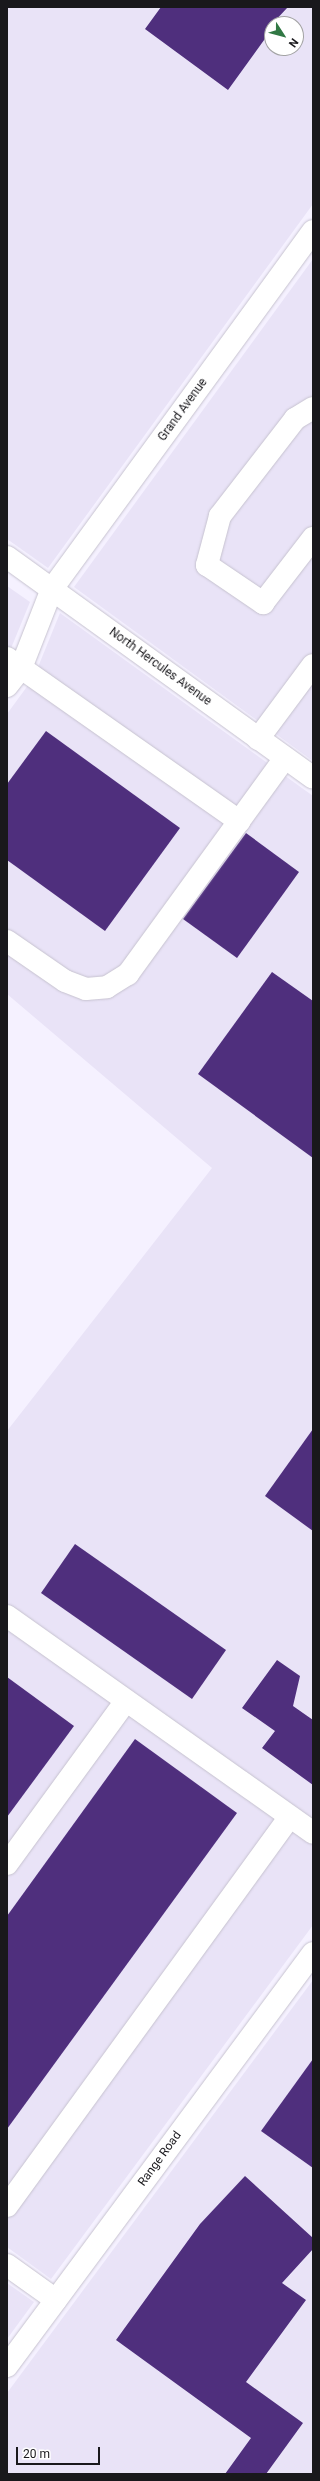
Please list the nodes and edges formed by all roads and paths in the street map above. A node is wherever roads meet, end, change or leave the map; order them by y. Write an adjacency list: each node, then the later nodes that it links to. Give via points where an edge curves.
1 (313, 231): 5 (street, Grand Avenue)
2 (313, 408): 3 (street, via 296,420 220,516 207,565 263,603)
3 (313, 538)
4 (7, 556): 5 (street, North Hercules Avenue)
5 (52, 589): 6 (street, Grand Avenue); 9 (street, North Hercules Avenue)
6 (14, 663): 8 (street, Grand Avenue); 12 (street)
7 (313, 665): 9 (street)
8 (7, 686)
9 (258, 739): 10 (street, North Hercules Avenue)
10 (285, 758): 11 (street, North Hercules Avenue); 12 (street)
11 (313, 778)
12 (239, 821): 13 (street, via 128,974 107,987 86,989 65,981)
13 (7, 940)
14 (7, 1616): 15 (street)
15 (126, 1701): 16 (street); 18 (street)
16 (290, 1817): 17 (street); 20 (street)
17 (313, 1833)
18 (7, 1864)
19 (313, 1952): 22 (street, Range Road)
20 (7, 2206)
21 (7, 2265): 22 (street)
22 (56, 2300): 23 (street, Range Road)
23 (7, 2366)

